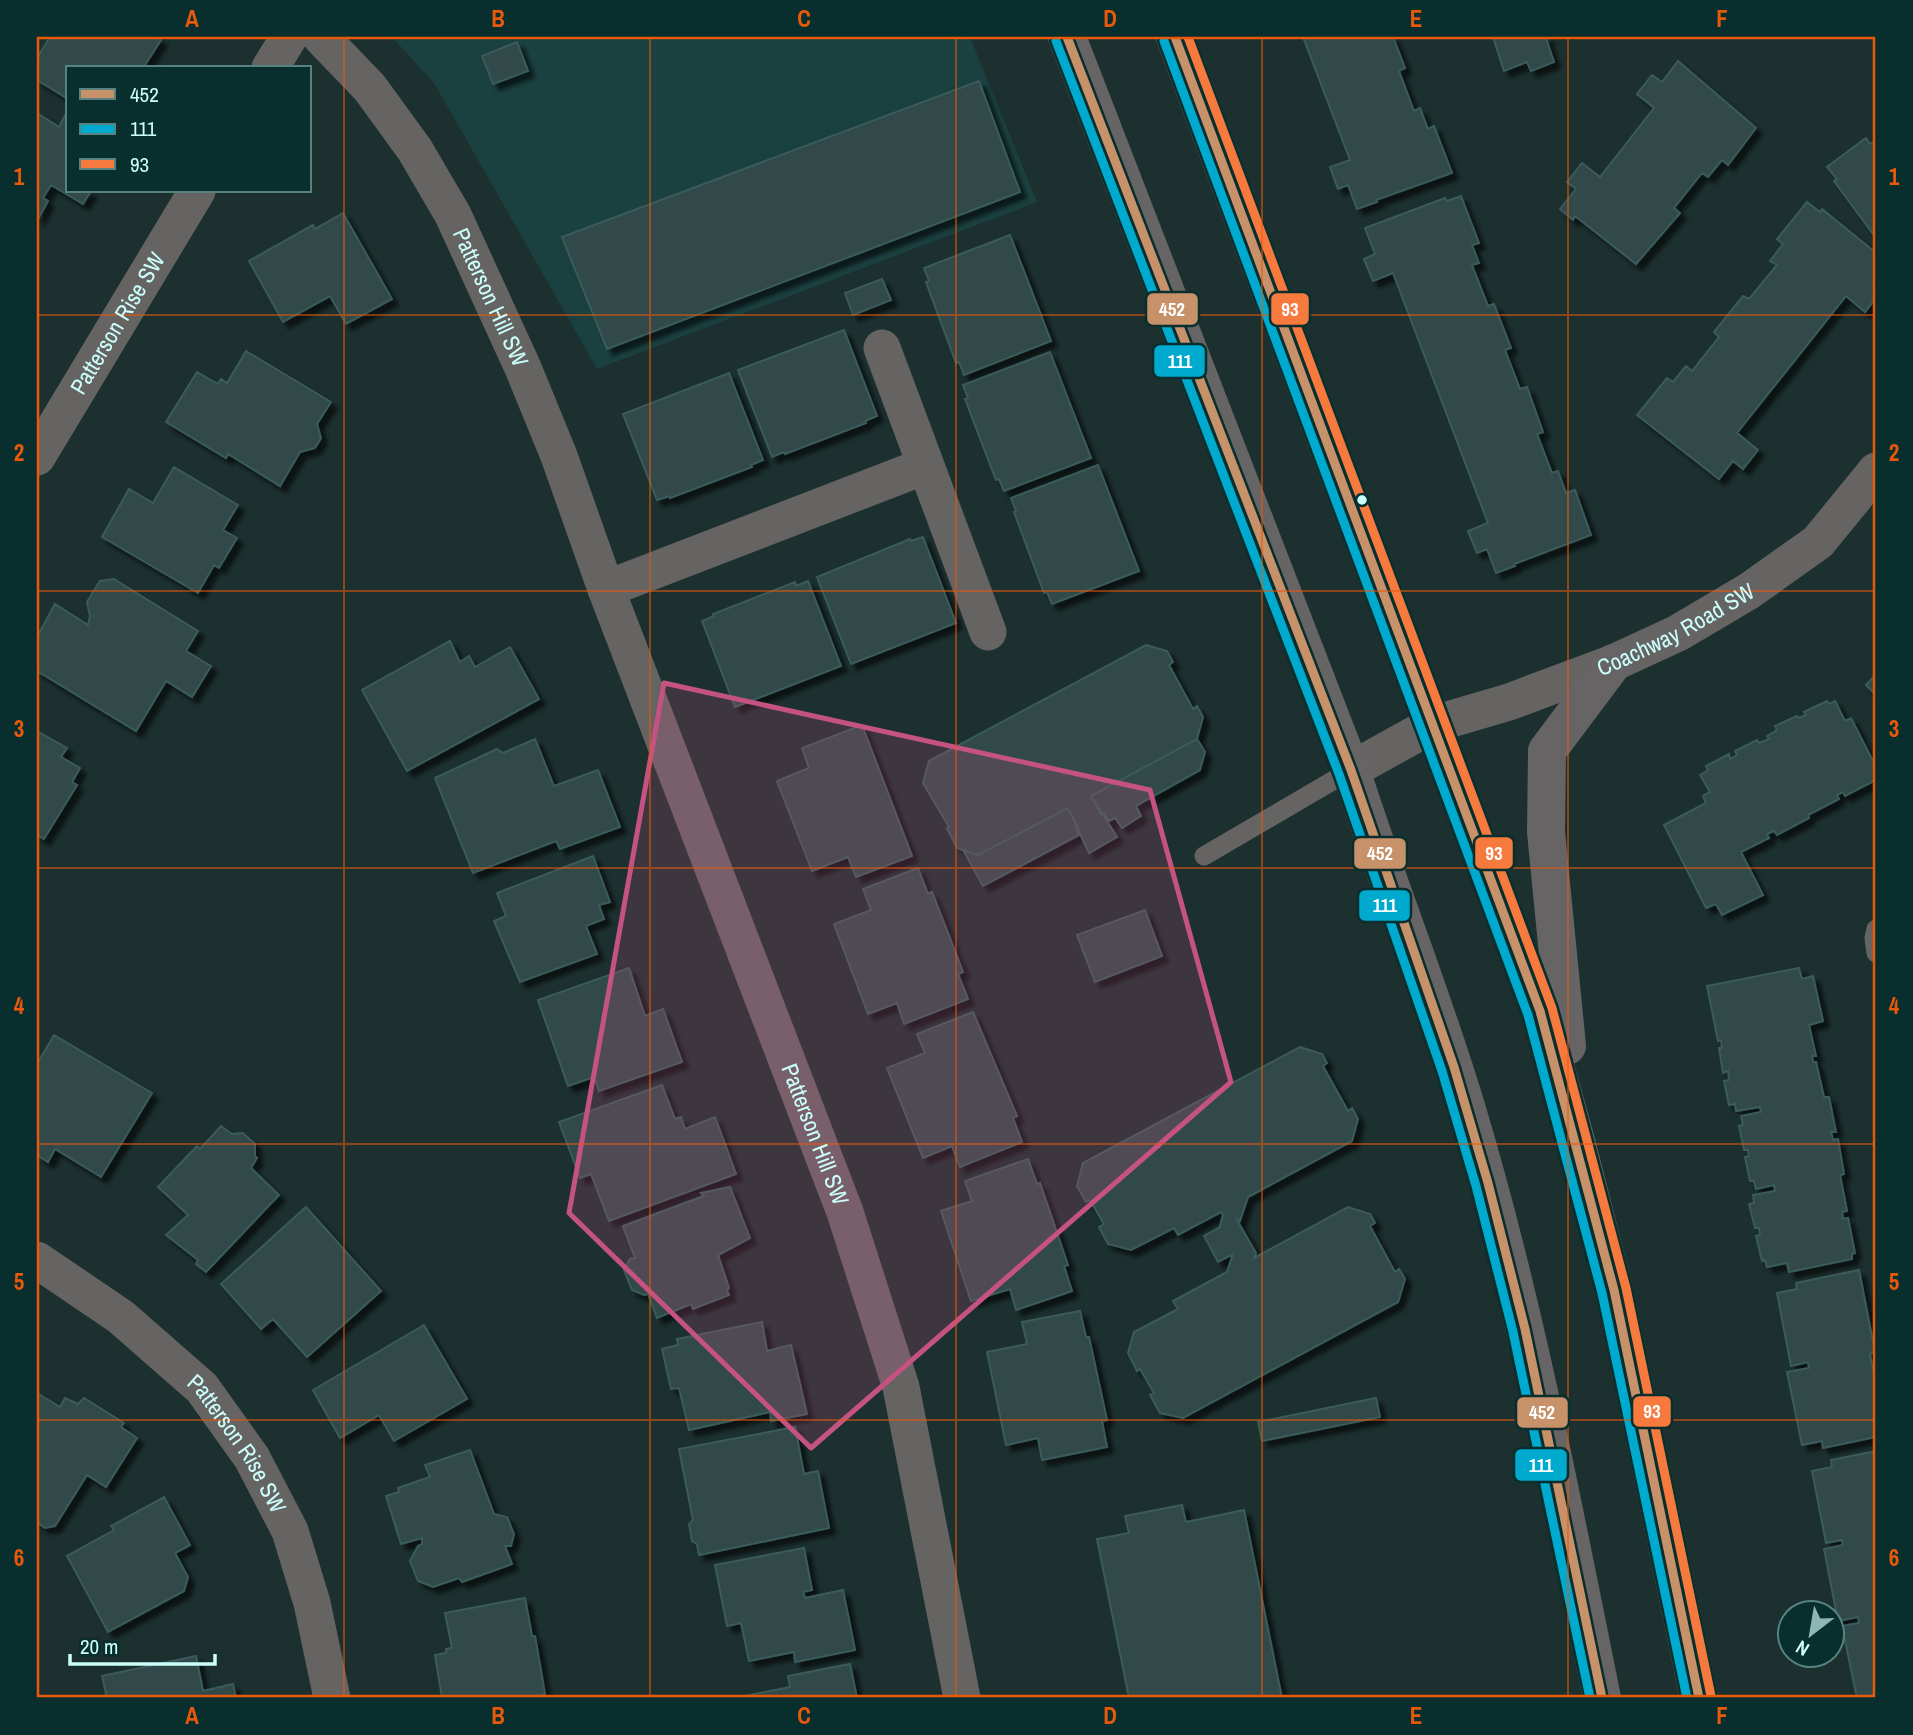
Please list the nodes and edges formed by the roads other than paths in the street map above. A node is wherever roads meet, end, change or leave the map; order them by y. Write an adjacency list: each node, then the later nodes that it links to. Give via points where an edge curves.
1 (289, 37): 5 (street)
2 (321, 37): 11 (street, Patterson Hill SW, via 370,88 415,150 453,215 523,368)
3 (1067, 37): 15 (main road)
4 (1175, 37): 14 (main road)
5 (271, 66)
6 (196, 192): 8 (street, Patterson Rise SW)
7 (881, 348): 9 (street)
8 (37, 457)
9 (925, 466): 11 (street); 12 (street)
10 (1876, 471): 13 (street, Coachway Road SW, via 1818,542 1678,633)
11 (606, 589): 22 (street, Patterson Hill SW, via 845,1212 901,1387)
12 (988, 632)
13 (1613, 663): 14 (street, Coachway Road SW); 19 (main road, via 1547,751 1546,832)
14 (1434, 724): 15 (street, Coachway Road SW); 19 (main road, via 1540,1011)
15 (1351, 770): 16 (lane); 23 (main road, via 1436,1013 1495,1210 1542,1406)
16 (1204, 856)
17 (1876, 929): 18 (lane)
18 (1876, 953)
19 (1577, 1145): 24 (main road, via 1614,1290)
20 (37, 1260): 21 (street, Patterson Rise SW, via 121,1317 202,1388 252,1458 290,1531 312,1603)
21 (332, 1698)
22 (962, 1698)
23 (1602, 1698)
24 (1699, 1698)

